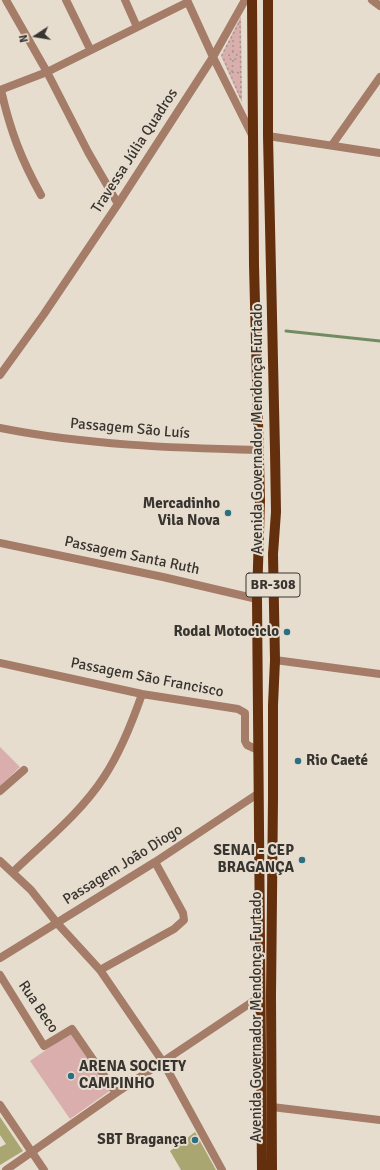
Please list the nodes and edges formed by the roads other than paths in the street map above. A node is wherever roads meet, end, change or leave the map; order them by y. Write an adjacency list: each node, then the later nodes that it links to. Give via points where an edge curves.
1 (6, 0): 13 (street)
2 (66, 0): 11 (street)
3 (125, 0): 10 (street)
4 (245, 0): 12 (street, Travessa Júlia Quadros)
5 (252, 0): 16 (main road, Avenida Governador Mendonça Furtado / BR-308)
6 (268, 0): 17 (main road, Avenida Governador Mendonça Furtado / BR-308)
7 (372, 0): 9 (street)
8 (187, 1): 10 (street); 12 (street)
9 (380, 6)
10 (137, 27): 11 (street)
11 (90, 50): 13 (street)
12 (217, 56): 16 (street); 21 (street, Travessa Júlia Quadros)
13 (47, 72): 15 (street); 21 (street)
14 (380, 77): 18 (street)
15 (0, 90): 20 (street, via 15,141)
16 (253, 136): 24 (main road, Avenida Governador Mendonça Furtado / BR-308)
17 (268, 136): 18 (street); 27 (main road, Avenida Governador Mendonça Furtado / BR-308, via 276,512 273,554)
18 (332, 145): 19 (street)
19 (380, 153)
20 (41, 195)
21 (118, 204): 22 (street, Travessa Júlia Quadros)
22 (0, 375)
23 (0, 428): 24 (street, Passagem São Luís, via 139,445)
24 (259, 450): 26 (main road, Avenida Governador Mendonça Furtado / BR-308)
25 (0, 543): 26 (street, Passagem Santa Ruth)
26 (257, 598): 31 (main road, Avenida Governador Mendonça Furtado / BR-308)
27 (275, 660): 29 (street); 46 (main road, Avenida Governador Mendonça Furtado / BR-308, via 272,705)
28 (0, 663): 30 (street, Passagem São Francisco)
29 (380, 674)
30 (142, 694): 31 (street, Passagem São Francisco, via 238,709 245,716 245,741 247,745); 37 (street, via 124,742 103,779 79,809)
31 (258, 750): 34 (main road, Avenida Governador Mendonça Furtado / BR-308)
32 (24, 770): 33 (street)
33 (0, 791)
34 (259, 793): 36 (street, Passagem João Diogo); 42 (main road, Avenida Governador Mendonça Furtado / BR-308)
35 (0, 861): 37 (street)
36 (155, 862): 38 (street, Passagem João Diogo); 40 (street, via 184,913 184,920 174,929)
37 (13, 872): 38 (street)
38 (58, 923): 39 (street, Passagem João Diogo); 40 (street)
39 (0, 958)
40 (100, 970): 43 (street)
41 (0, 975): 44 (street, Rua Beco, via 44,1046 72,1029)
42 (260, 996): 43 (street); 52 (main road, Avenida Governador Mendonça Furtado / BR-308)
43 (163, 1062): 44 (street); 51 (street)
44 (116, 1093): 48 (street)
45 (0, 1105): 48 (street)
46 (272, 1106): 47 (street); 53 (main road, Avenida Governador Mendonça Furtado / BR-308)
47 (380, 1120)
48 (32, 1153): 49 (street); 50 (street)
49 (6, 1170)
50 (44, 1170)
51 (222, 1170)
52 (262, 1170)
53 (272, 1170)

